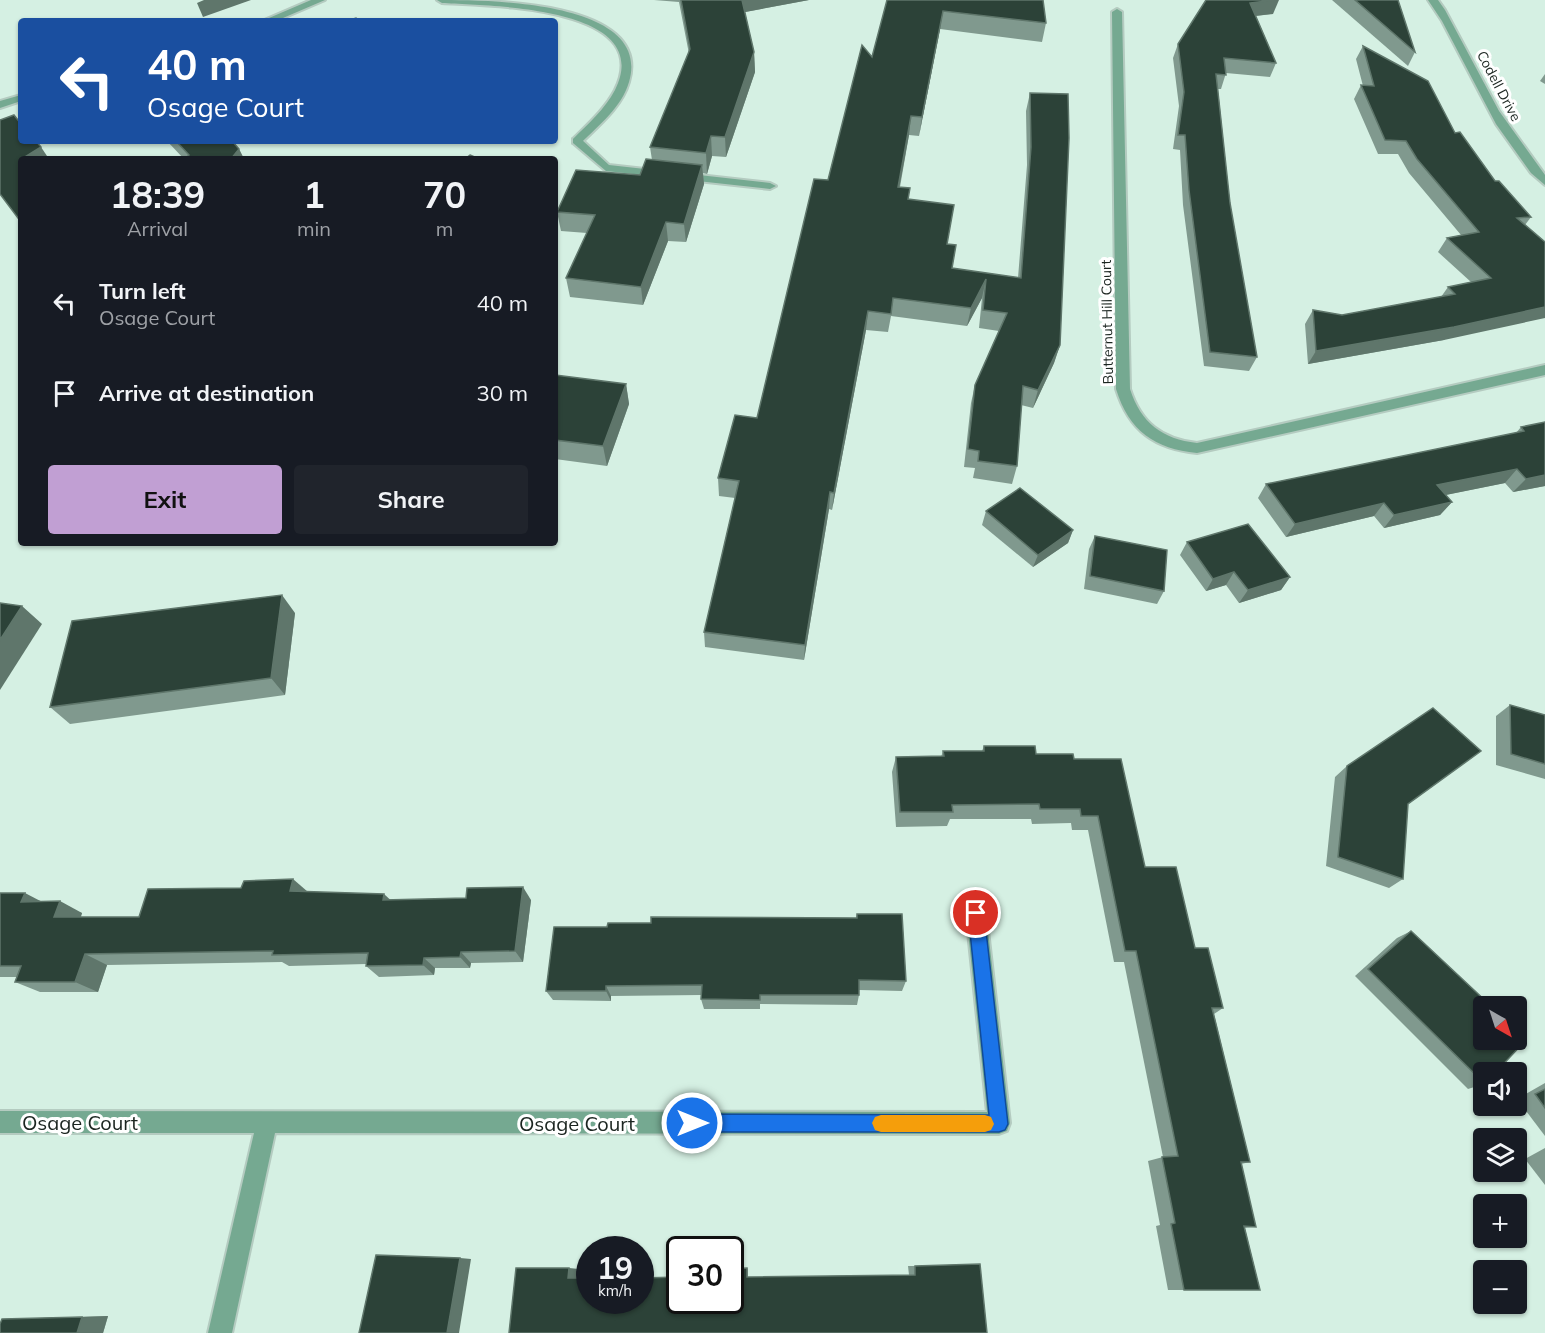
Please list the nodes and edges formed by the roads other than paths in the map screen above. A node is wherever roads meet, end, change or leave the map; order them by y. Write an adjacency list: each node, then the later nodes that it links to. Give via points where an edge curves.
1 (320, 0): 5 (street)
2 (442, 0): 9 (street, via 579,15 622,44 628,59 624,81 608,108 577,141 606,168)
3 (1433, 0): 8 (street, Codell Drive, via 1459,39 1478,85 1503,128)
4 (1117, 12): 10 (street, Butternut Hill Court, via 1123,389 1132,413 1153,433 1173,445 1197,448)
5 (275, 18)
6 (18, 99): 7 (street)
7 (0, 105)
8 (1545, 182)
9 (770, 186)
10 (1545, 370)
11 (976, 913): 13 (street, Osage Court, via 999,1124)
12 (0, 1122): 13 (street, Osage Court)
13 (267, 1123): 14 (street)
14 (220, 1333)

